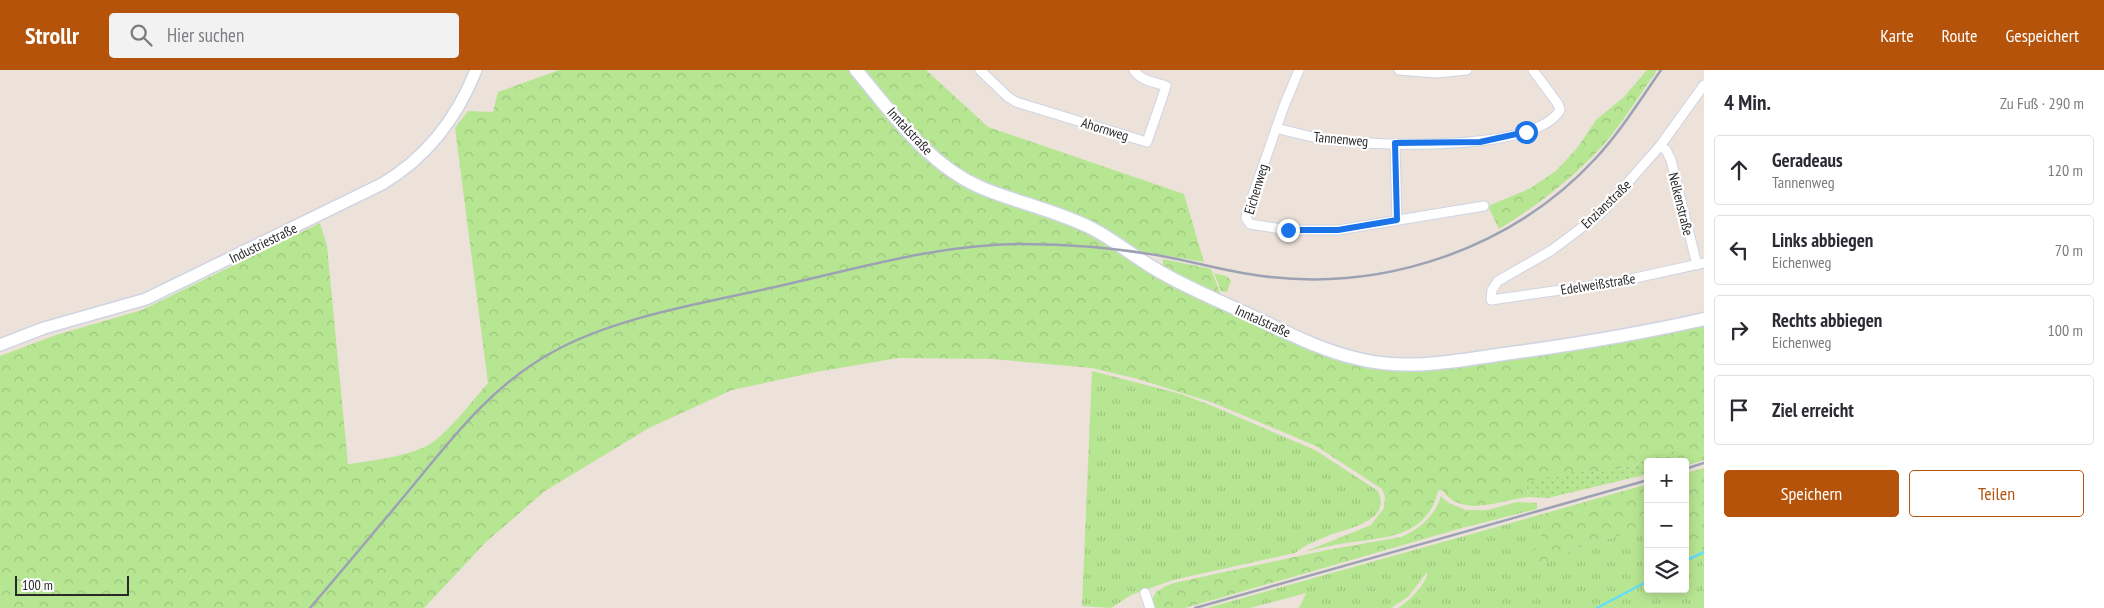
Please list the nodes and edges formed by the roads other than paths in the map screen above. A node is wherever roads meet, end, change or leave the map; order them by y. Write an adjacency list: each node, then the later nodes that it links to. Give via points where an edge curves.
1 (476, 70): 18 (street, Industriestraße, via 462,102 440,134 410,164 382,184 146,299 44,328)
2 (856, 70): 17 (main road, Inntalstraße, via 919,144 966,180 1076,221 1196,291 1319,346 1358,359 1402,365 1457,361 1615,338)
3 (980, 70): 4 (street, Ahornweg, via 1016,102 1147,142 1166,86 1146,80)
4 (1134, 70)
5 (1299, 70): 10 (street, Eichenweg)
6 (1400, 70): 7 (street, via 1436,73)
7 (1467, 70)
8 (1533, 70): 11 (street, Tannenweg, via 1560,107 1559,113 1537,128 1480,142)
9 (1704, 84): 12 (street, Enzianstraße)
10 (1276, 128): 11 (street, Tannenweg, via 1334,140); 14 (street, Eichenweg, via 1248,209 1246,218 1250,224 1323,231)
11 (1395, 143): 14 (street)
12 (1660, 146): 15 (street, Nelkenstraße, via 1671,160); 16 (street, Enzianstraße, via 1613,201 1586,226 1498,281 1492,290)
13 (1484, 206): 14 (street, Eichenweg)
14 (1397, 220)
15 (1700, 264): 16 (street, Edelweißstraße, via 1617,282)
16 (1491, 300)
17 (1704, 319)
18 (0, 345)
19 (1145, 593): 20 (street)
20 (1150, 608)

